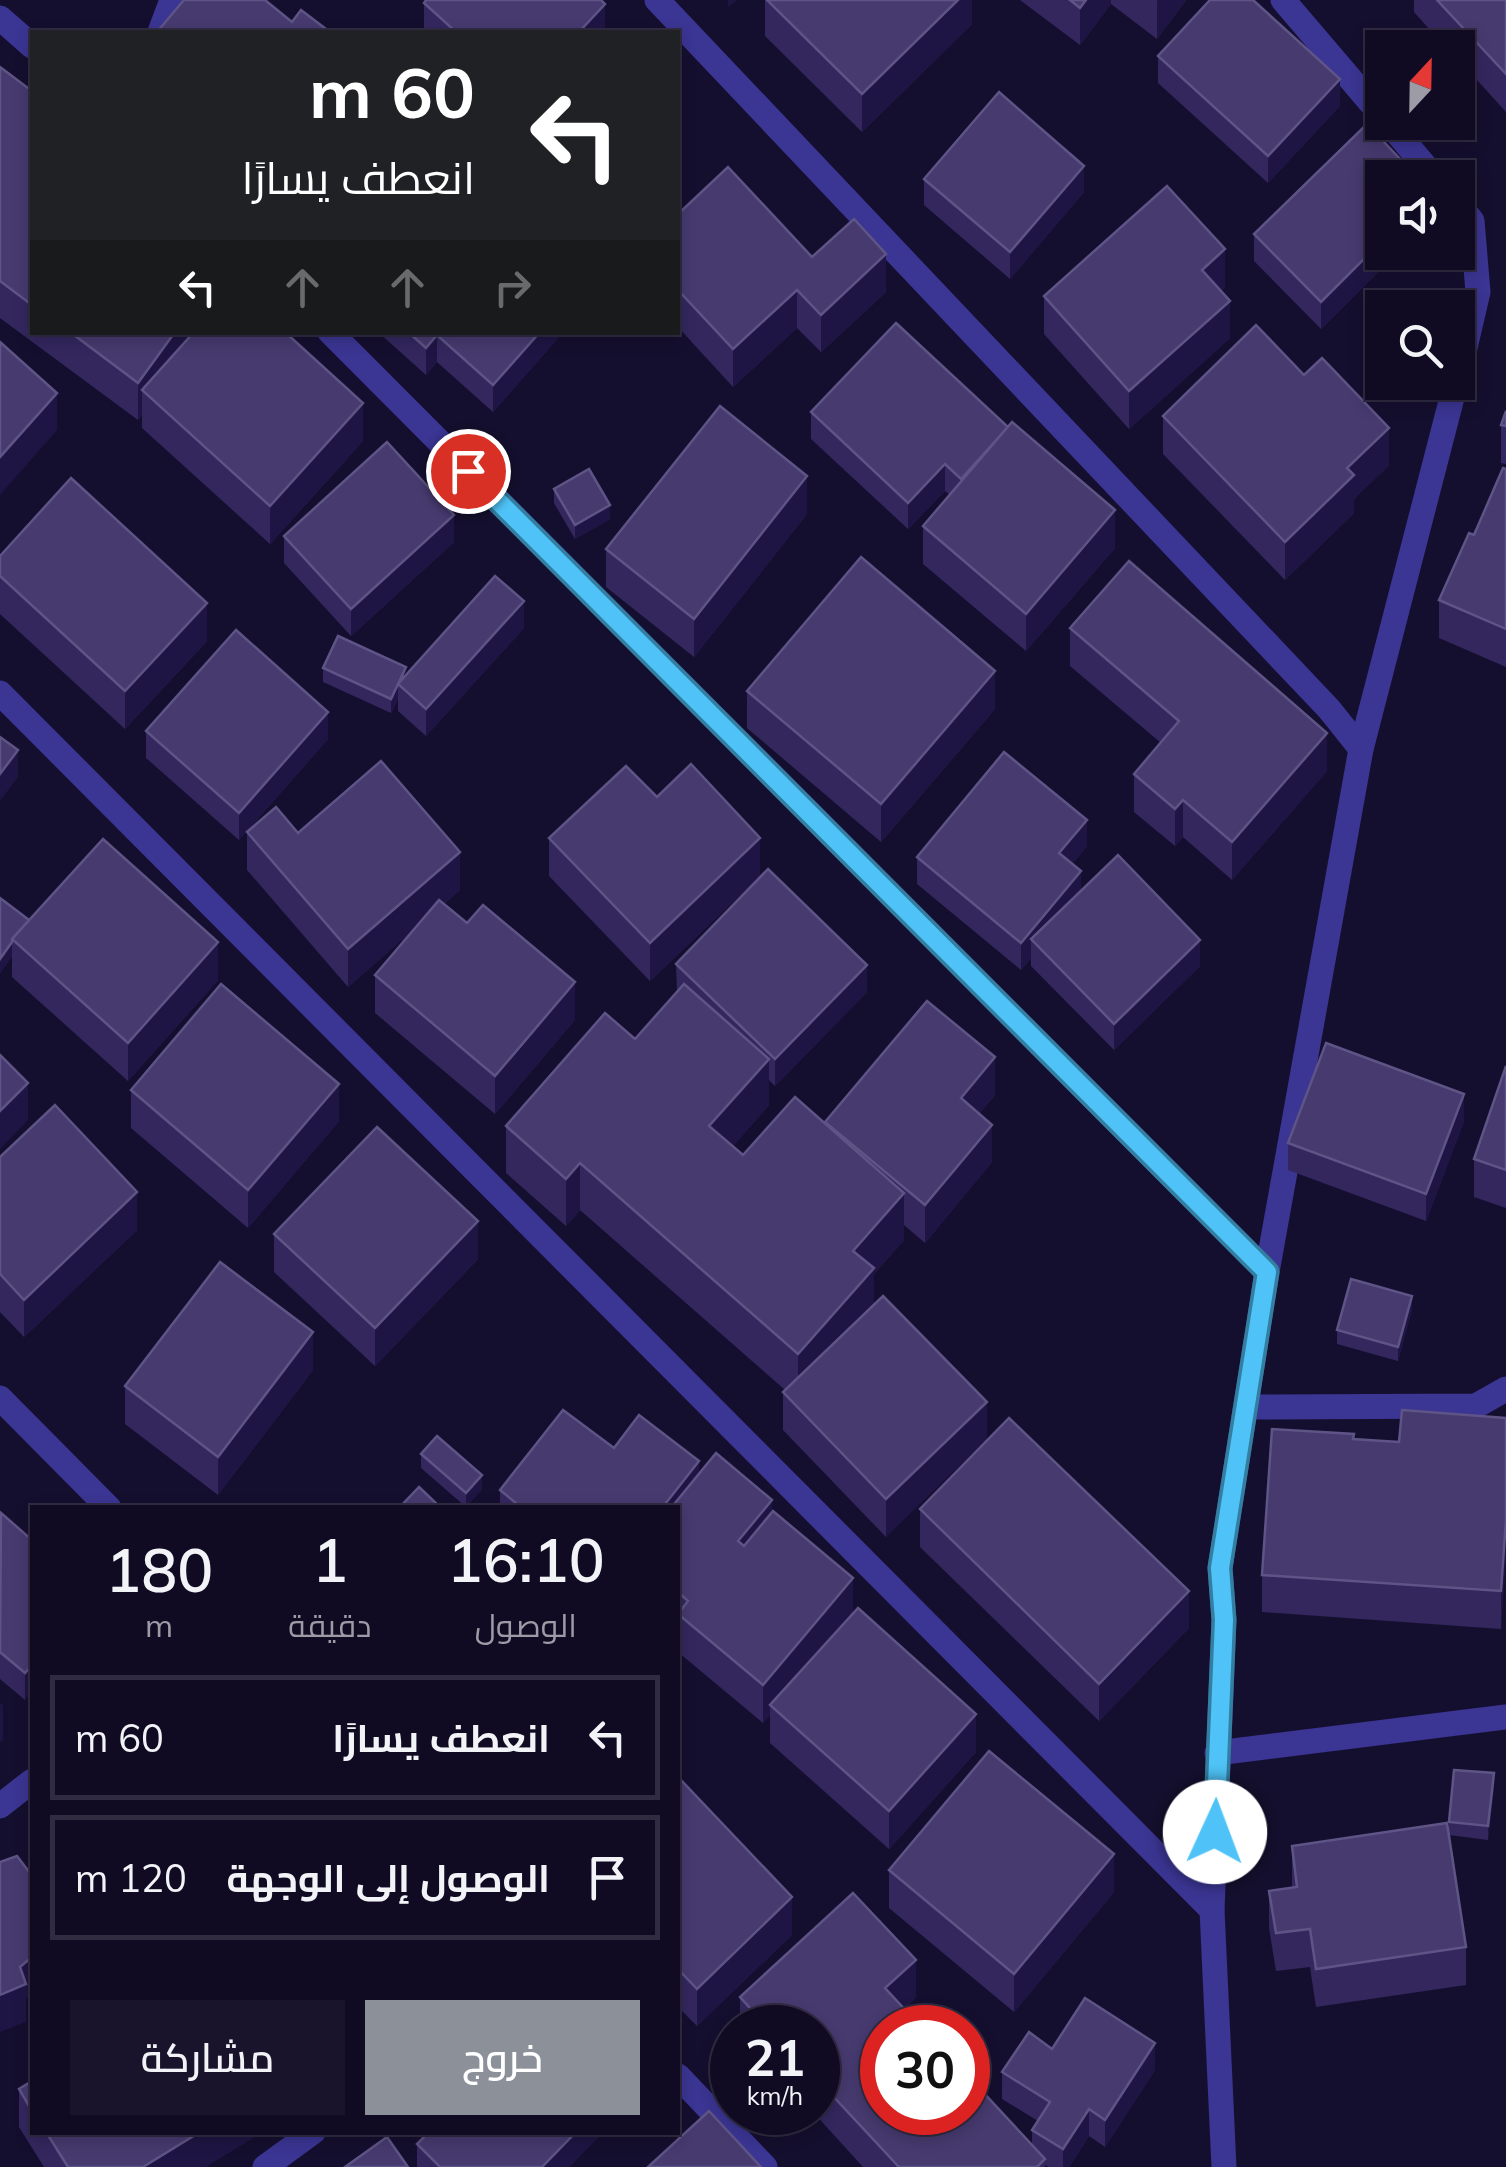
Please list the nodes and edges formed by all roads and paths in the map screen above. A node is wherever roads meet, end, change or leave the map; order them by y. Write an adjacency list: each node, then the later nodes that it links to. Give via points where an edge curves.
1 (172, 0): 5 (street)
2 (656, 0): 15 (street)
3 (1282, 0): 7 (street)
4 (0, 18): 6 (street)
5 (161, 30)
6 (30, 44)
7 (1365, 96)
8 (1403, 140): 9 (street)
9 (1420, 160)
10 (1475, 256): 11 (street)
11 (1475, 305)
12 (333, 335): 16 (street)
13 (1452, 400): 15 (street)
14 (0, 694): 25 (street)
15 (1361, 749): 16 (street)
16 (1267, 1272): 19 (street)
17 (1506, 1389): 19 (street, via 1476,1406)
18 (0, 1398): 20 (street)
19 (1247, 1407): 22 (street, via 1220,1568)
20 (106, 1505)
21 (1506, 1716): 22 (street)
22 (1218, 1753): 25 (street)
23 (30, 1783): 24 (street)
24 (0, 1806)
25 (1212, 1910): 30 (street)
26 (680, 2078): 29 (street)
27 (309, 2135): 28 (street)
28 (266, 2167)
29 (765, 2167)
30 (1224, 2167)

